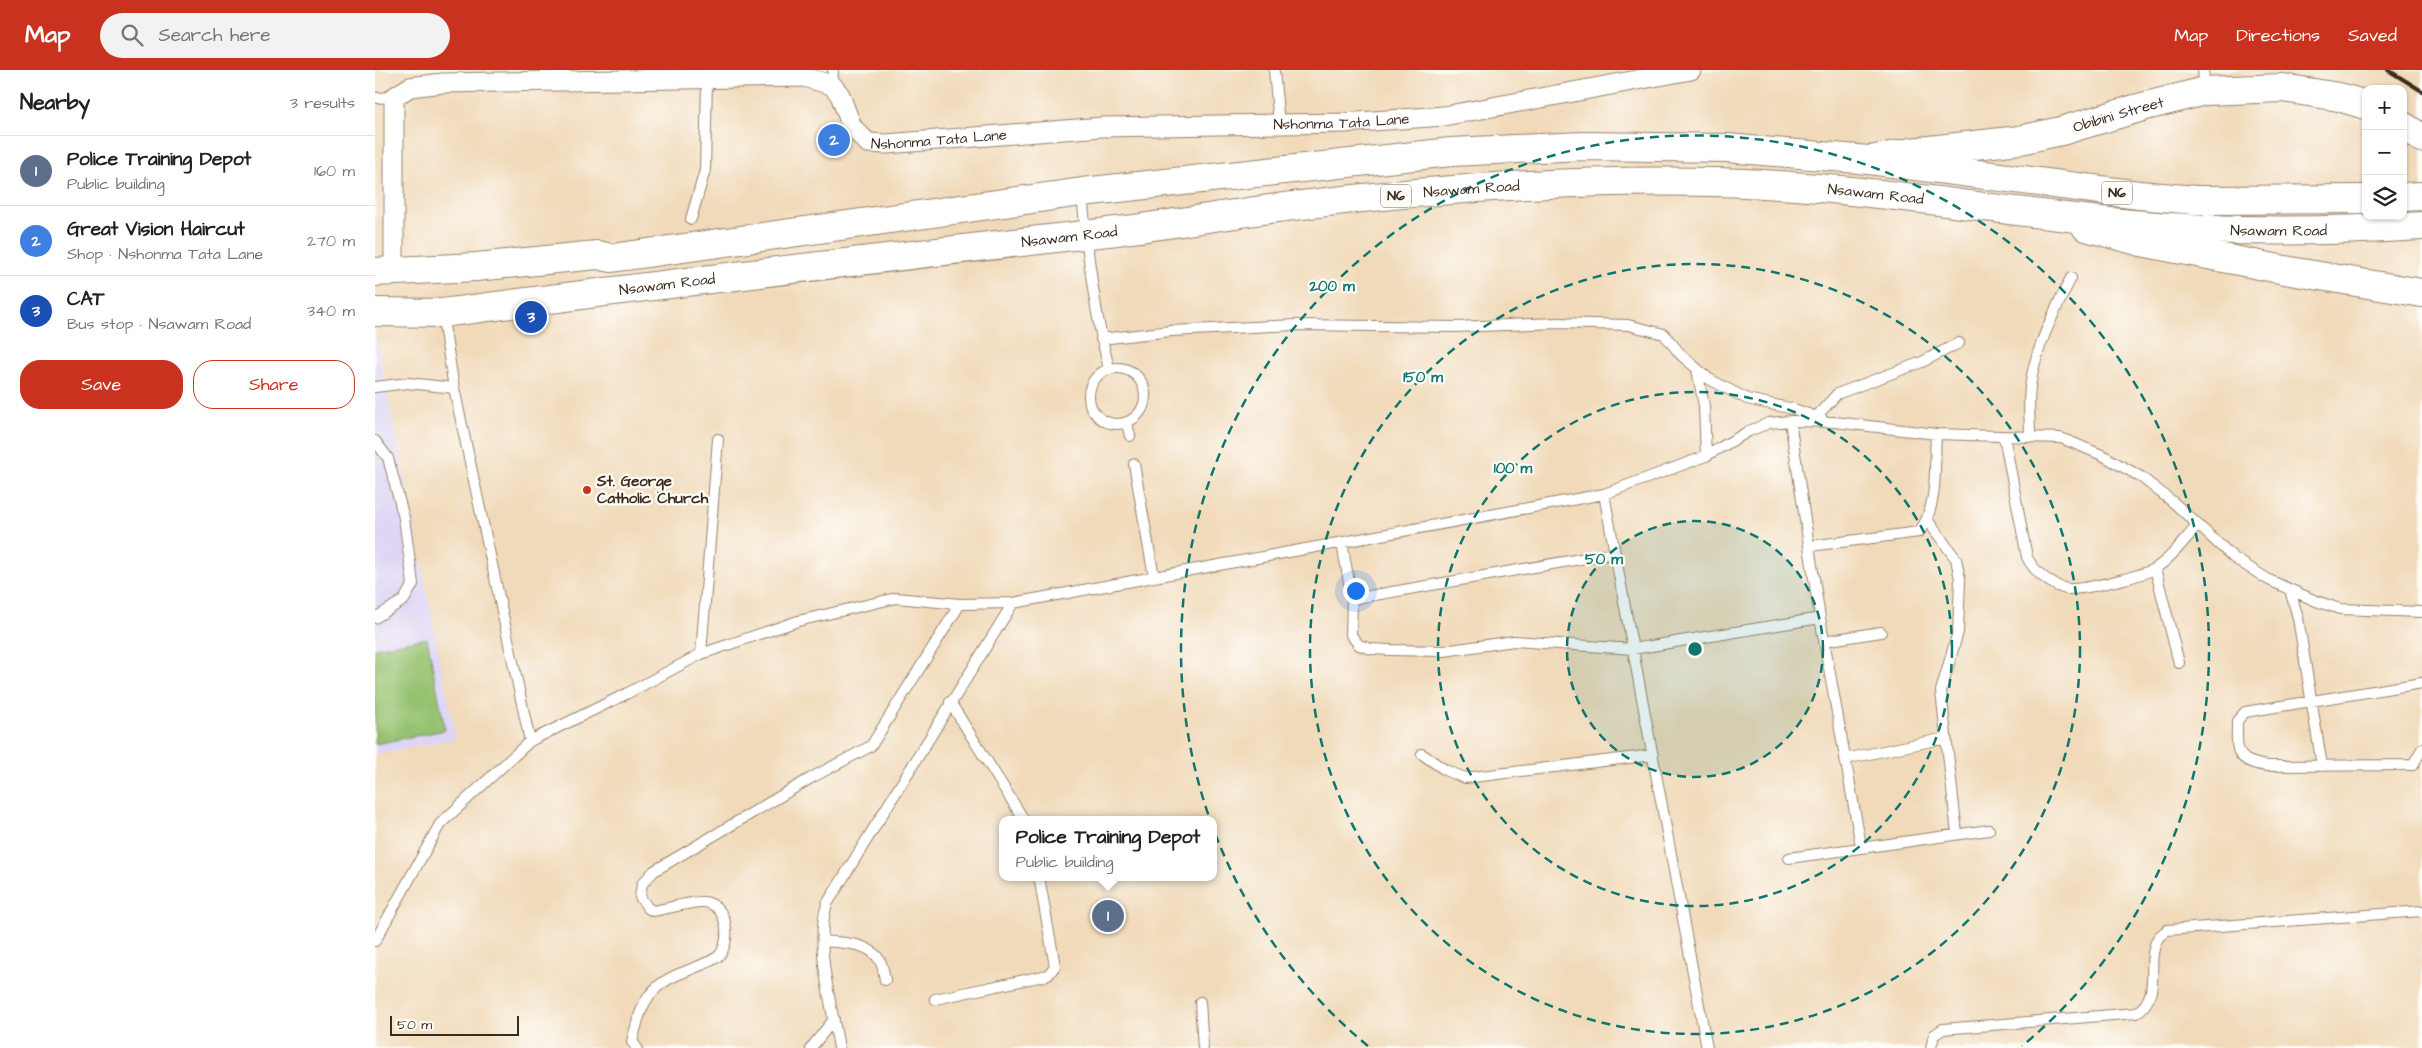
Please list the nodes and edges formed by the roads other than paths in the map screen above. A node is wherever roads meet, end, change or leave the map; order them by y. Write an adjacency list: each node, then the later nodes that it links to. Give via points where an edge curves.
1 (1273, 70): 8 (lane)
2 (1691, 70): 8 (street, Nshonma Tata Lane, via 1444,116)
3 (833, 77): 4 (street, Nshonma Tata Lane); 8 (street, Nshonma Tata Lane, via 852,127 869,143 1102,126)
4 (707, 79): 6 (street, Nshonma Tata Lane, via 443,83 411,87); 17 (lane, via 705,170)
5 (2204, 81): 7 (main road, Obibini Street, via 2283,88); 11 (main road, Obibini Street, via 2143,107 2070,129 2020,140)
6 (384, 98): 20 (street, Nshonma Tata Lane)
7 (2362, 104)
8 (1279, 126)
9 (2407, 129): 10 (main road)
10 (2422, 138)
11 (1869, 160): 12 (main road, Nsawam Road / N6, via 1727,148 1565,147 1451,152); 15 (main road, Nsawam Road / N6, via 2139,196 2196,200)
12 (1082, 192): 19 (lane); 20 (main road, Nsawam Road / N6, via 612,258 597,255)
13 (2422, 196): 14 (main road)
14 (2407, 197)
15 (2362, 199)
16 (2039, 214): 18 (main road, Nsawam Road / N6, via 2232,230 2365,230); 19 (main road, Nsawam Road / N6, via 1879,193 1716,182 1583,184 1454,190 1289,207); 22 (main road, via 2141,242)
17 (691, 219)
18 (2422, 226)
19 (1086, 234): 24 (main road, Nsawam Road / N6); 25 (lane)
20 (385, 272)
21 (2071, 278): 38 (lane, via 2038,353 2030,387)
22 (2422, 293)
23 (375, 312): 24 (main road, Nsawam Road / N6)
24 (442, 313): 30 (lane)
25 (1101, 339): 27 (lane); 28 (lane, via 1171,331 1295,325 1455,327 1558,322 1628,325 1664,334)
26 (1959, 343): 31 (lane, via 1922,362 1837,394)
27 (1109, 368): 34 (lane, via 1133,372 1145,393 1141,411); 34 (lane, via 1095,377 1088,390 1089,406 1098,419 1112,425)
28 (1697, 369): 31 (lane, via 1747,399); 41 (lane, via 1704,406)
29 (375, 387): 30 (lane, via 408,383)
30 (454, 388): 67 (lane)
31 (1816, 417): 33 (lane)
32 (1790, 422): 33 (lane); 41 (lane, via 1769,423 1749,431); 47 (lane)
33 (1835, 422): 35 (lane)
34 (1127, 423): 36 (lane)
35 (1936, 434): 37 (lane); 44 (lane, via 1932,508)
36 (1130, 436)
37 (2004, 436): 38 (lane); 49 (lane, via 2027,557 2031,567 2040,575 2068,589 2129,579)
38 (2030, 437): 45 (lane, via 2061,438 2102,456 2141,477)
39 (718, 439): 61 (lane)
40 (375, 441): 56 (lane, via 388,458 403,518 413,584 403,600)
41 (1706, 456): 43 (lane)
42 (1134, 464): 50 (lane)
43 (1604, 494): 46 (lane); 48 (lane)
44 (1928, 521): 47 (lane, via 1919,532); 66 (lane, via 1956,560 1960,579 1958,632 1941,691)
45 (2197, 525): 49 (lane); 51 (lane, via 2234,558)
46 (1342, 543): 50 (lane); 52 (lane)
47 (1810, 546): 57 (lane)
48 (1615, 553): 52 (lane); 60 (lane)
49 (2155, 568): 62 (lane)
50 (1154, 577): 53 (lane)
51 (2290, 590): 55 (lane, via 2340,609); 64 (lane, via 2298,618)
52 (1353, 599): 60 (lane, via 1351,635 1359,644 1371,649 1444,650 1514,641)
53 (1013, 603): 54 (lane); 65 (lane)
54 (960, 604): 61 (lane, via 897,598 798,621); 86 (lane, via 871,746 708,837 654,871 642,884 640,897 653,911 704,902 719,911 727,935 725,950 719,956 671,977 650,992 639,1015 632,1042)
55 (2422, 612)
56 (375, 618)
57 (1820, 618): 59 (lane); 60 (lane)
58 (1881, 632): 59 (lane)
59 (1824, 641): 71 (lane)
60 (1633, 649): 70 (lane)
61 (701, 654): 67 (lane)
62 (2179, 663)
63 (2422, 683): 64 (lane)
64 (2311, 701): 72 (lane); 72 (lane, via 2245,712 2237,721 2237,750 2252,764)
65 (950, 702): 73 (lane); 81 (lane, via 827,904 822,920)
66 (1946, 738): 71 (lane); 75 (lane)
67 (530, 741): 80 (lane, via 440,824)
68 (2422, 749): 72 (lane, via 2413,765)
69 (1422, 754): 70 (lane, via 1445,770 1465,778)
70 (1653, 755): 90 (lane)
71 (1845, 759): 76 (lane)
72 (2322, 766)
73 (1021, 816)
74 (1989, 830): 75 (lane)
75 (1957, 834): 76 (lane)
76 (1861, 846): 77 (lane)
77 (1789, 858)
78 (1040, 881): 83 (lane, via 1055,966 1053,972)
79 (2422, 911): 91 (lane, via 2167,930 2158,938 2155,949 2150,997 2145,1008 2136,1013 1943,1029 1934,1035)
80 (375, 941)
81 (823, 941): 82 (lane, via 871,950 880,961); 85 (lane)
82 (885, 980)
83 (935, 999)
84 (1200, 1002): 89 (lane)
85 (834, 1019): 87 (lane); 88 (lane)
86 (637, 1048)
87 (811, 1048)
88 (839, 1048)
89 (1203, 1048)
90 (1707, 1048)
91 (1931, 1048)

